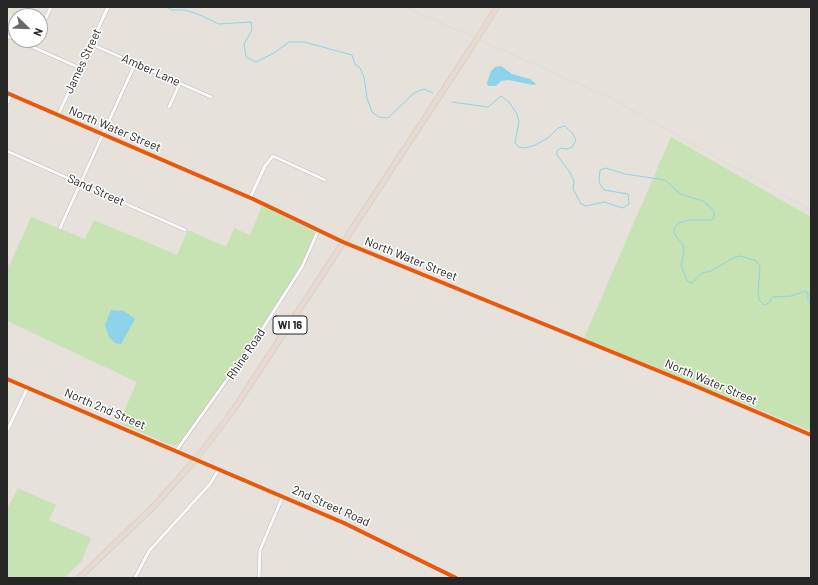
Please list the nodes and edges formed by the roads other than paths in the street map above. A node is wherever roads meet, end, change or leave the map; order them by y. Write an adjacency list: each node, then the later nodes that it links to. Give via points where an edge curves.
1 (108, 7): 3 (street, James Street)
2 (497, 7): 21 (highway, WI 16, bridge)
3 (92, 44): 5 (street, Amber Lane); 6 (street, James Street)
4 (34, 48): 6 (street)
5 (135, 64): 7 (street, Amber Lane); 13 (street)
6 (80, 68): 12 (street, James Street)
7 (180, 83): 9 (street, Amber Lane); 11 (street)
8 (9, 94): 10 (street); 12 (street, North Water Street)
9 (211, 97)
10 (7, 103)
11 (169, 107)
12 (58, 115): 13 (street, North Water Street)
13 (102, 135): 16 (street); 17 (street, North Water Street)
14 (7, 151): 16 (street, Sand Street)
15 (325, 180): 17 (street, via 273,156 265,166)
16 (80, 183): 18 (street); 19 (street, Sand Street)
17 (250, 198): 20 (street, North Water Street)
18 (60, 228)
19 (185, 230)
20 (318, 231): 21 (street, North Water Street); 26 (street, Rhine Road, via 302,267 265,326)
21 (343, 242): 25 (street, North Water Street); 27 (highway, WI 16, via 248,389)
22 (7, 378): 23 (street, North 2nd Street)
23 (28, 387): 24 (street); 26 (street, North 2nd Street)
24 (7, 431)
25 (811, 435)
26 (176, 451): 27 (street, North 2nd Street)
27 (196, 459): 28 (street, 2nd Street Road); 30 (highway, WI 16, via 153,507)
28 (219, 469): 29 (street, 2nd Street Road); 31 (street, via 203,492 150,551)
29 (283, 496): 32 (street, via 260,550); 33 (street, 2nd Street Road, via 377,538)
30 (79, 578)
31 (135, 578)
32 (259, 578)
33 (456, 578)

